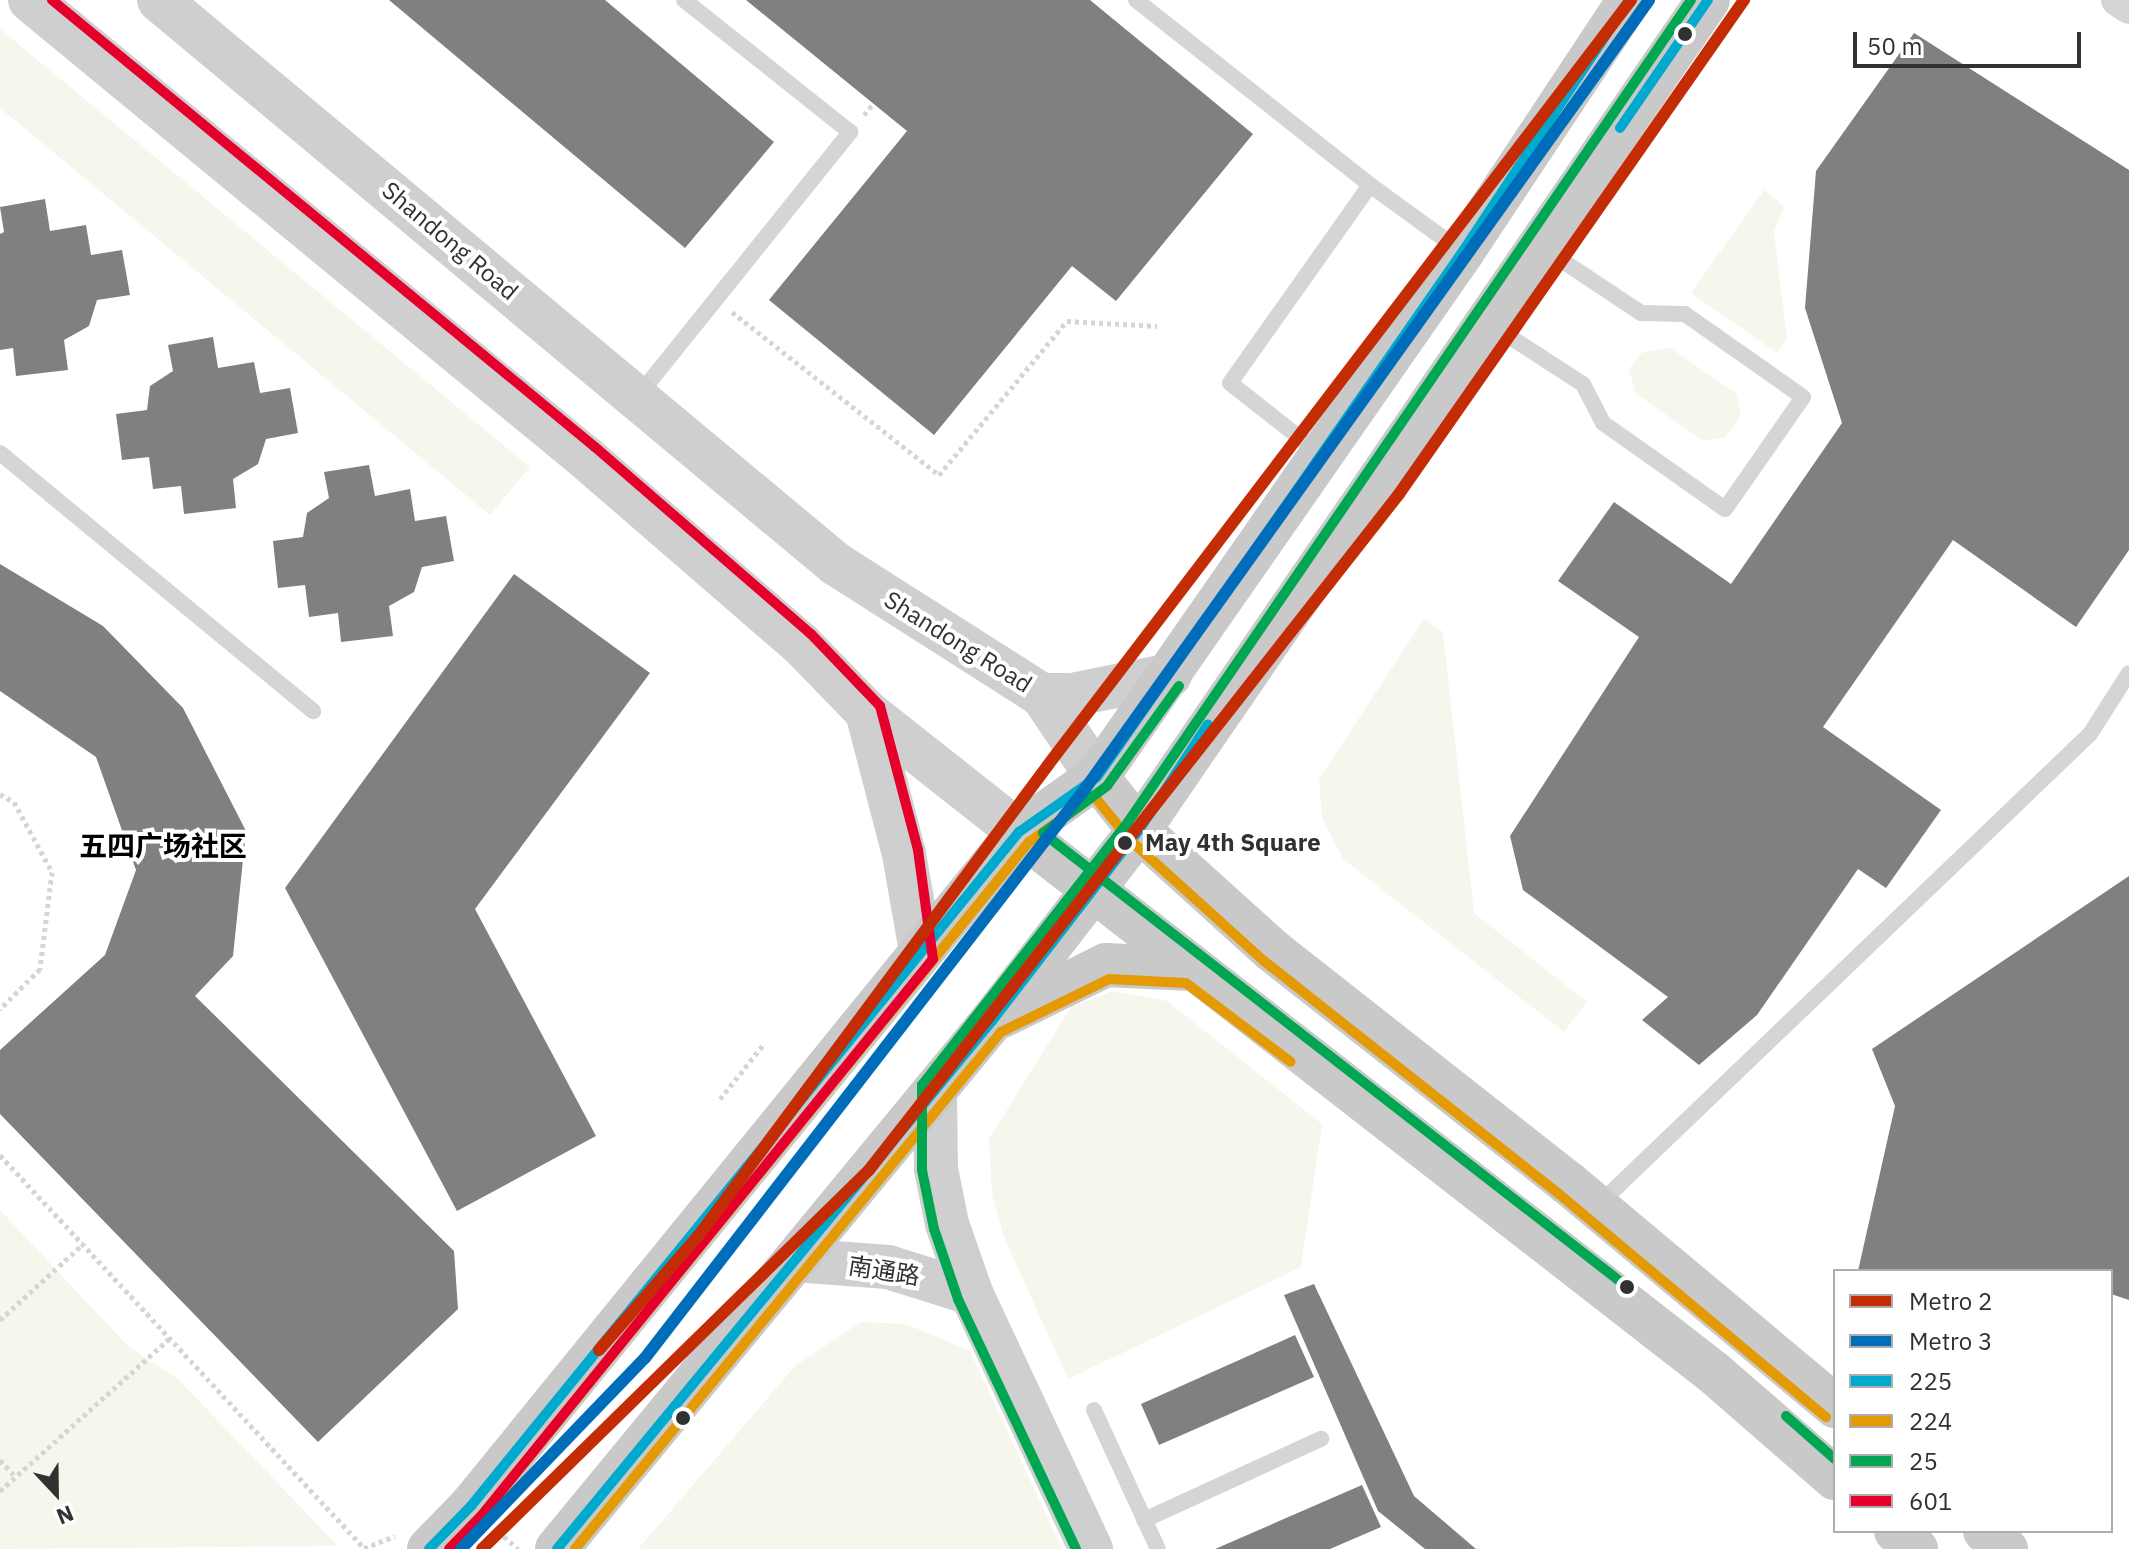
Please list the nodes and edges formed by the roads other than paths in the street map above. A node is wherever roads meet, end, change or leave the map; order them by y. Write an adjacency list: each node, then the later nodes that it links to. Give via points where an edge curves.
1 (30, 0): 20 (main road, via 586,458 801,644)
2 (159, 0): 13 (main road, Shandong Road)
3 (684, 0): 13 (lane, via 850,132)
4 (1136, 0): 9 (lane)
5 (1629, 0): 11 (main road)
6 (1708, 0): 10 (main road)
7 (2117, 0): 8 (street)
8 (2129, 8)
9 (1370, 185): 11 (lane); 15 (lane, via 1230,383)
10 (1539, 245): 12 (main road); 12 (lane, via 1641,313 1685,314 1803,397 1725,509 1603,423 1583,384)
11 (1463, 251): 15 (main road)
12 (1486, 321): 22 (main road)
13 (638, 396): 18 (main road, Shandong Road, via 836,564)
14 (0, 453): 19 (lane)
15 (1321, 454): 17 (main road)
16 (2129, 673): 29 (lane, via 2090,734)
17 (1170, 675): 18 (main road, via 1072,695); 21 (main road)
18 (1042, 695): 21 (main road, Shandong Road)
19 (313, 711)
20 (867, 712): 23 (main road); 25 (main road, via 904,854)
21 (1097, 777): 22 (main road, Shandong Road); 23 (main road)
22 (1139, 830): 24 (main road); 29 (main road, Shandong Road, via 1273,951)
23 (1019, 832): 24 (main road); 25 (main road)
24 (1094, 889): 26 (main road); 27 (main road)
25 (921, 951): 39 (main road, via 471,1506)
26 (1191, 969): 27 (main road, via 1106,965); 35 (main road, via 1713,1372)
27 (992, 1021): 28 (main road)
28 (935, 1090): 30 (main road); 31 (main road, via 936,1169 947,1224)
29 (1596, 1206): 32 (main road, Shandong Road)
30 (795, 1260): 31 (main road, 南通路, via 888,1267); 40 (main road)
31 (971, 1293): 41 (main road)
32 (1833, 1404)
33 (1094, 1410): 36 (lane)
34 (1321, 1439): 36 (lane)
35 (1833, 1476)
36 (1144, 1520): 42 (lane)
37 (1898, 1533): 43 (main road)
38 (1987, 1533): 44 (main road)
39 (417, 1541)
40 (557, 1549)
41 (1091, 1549)
42 (1158, 1549)
43 (1916, 1549)
44 (2006, 1549)

